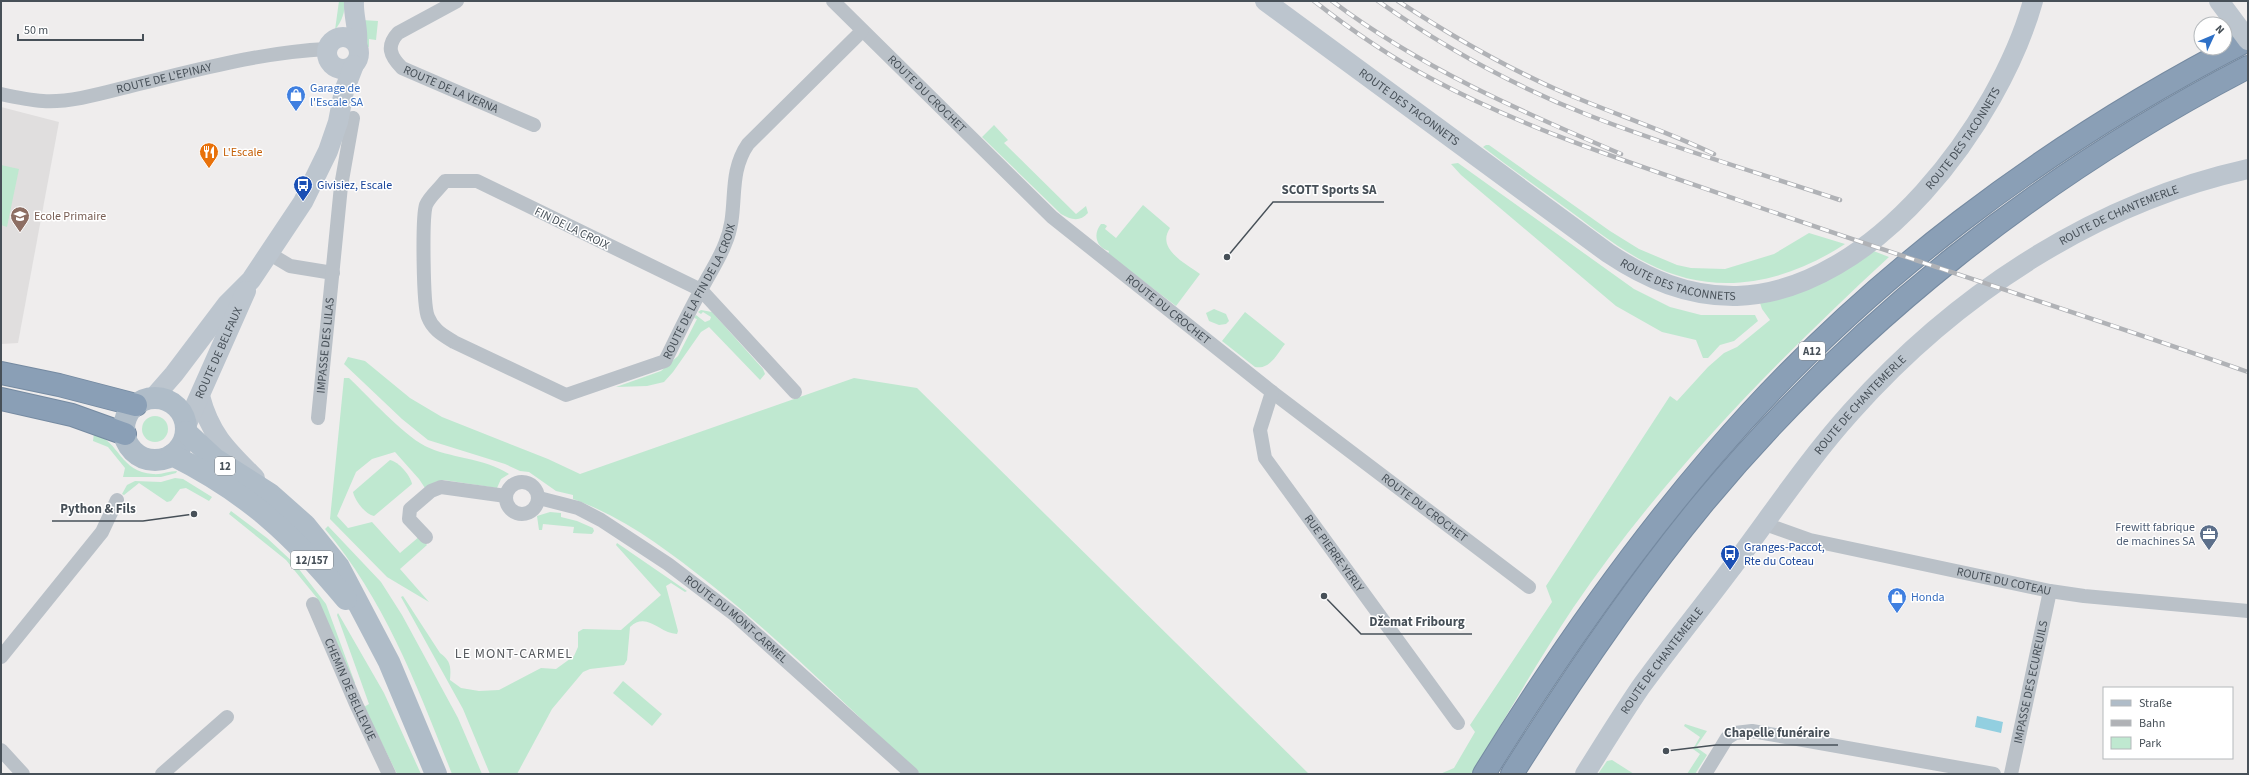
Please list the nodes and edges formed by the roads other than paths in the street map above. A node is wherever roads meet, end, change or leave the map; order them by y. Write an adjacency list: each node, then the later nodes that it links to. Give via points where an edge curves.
1 (457, 1): 16 (street, ROUTE DE LA VERNA, via 398,33 392,40 390,49 393,59 402,68)
2 (833, 1): 7 (street, ROUTE DU CROCHET)
3 (1265, 1): 4 (street, ROUTE DES TACONNETS, via 1634,270 1662,284 1686,291 1736,296 1785,288 1810,279 1838,264 1875,238 1917,198 1957,151 1998,87)
4 (2033, 1)
5 (2219, 1): 8 (street, bridge)
6 (354, 6): 9 (street); 10 (street)
7 (862, 30): 21 (street, ROUTE DE LA FIN DE LA CROIX, via 748,144 740,156 735,173 730,230 726,244); 25 (street, ROUTE DU CROCHET, via 1052,216)
8 (2248, 40): 53 (highway, A12, via 2133,103 2020,178 1911,261 1809,353 1715,453 1633,554 1555,664)
9 (357, 44): 10 (street, via 349,38); 11 (street, ROUTE DE BELFAUX, via 359,55)
10 (333, 51): 11 (street, via 344,69); 13 (street); 14 (street, ROUTE DE L'EPINAY, via 277,54 230,62 60,100 44,101)
11 (354, 65): 13 (street, ROUTE DE BELFAUX)
12 (2248, 66): 54 (highway, A12, via 2146,123 2033,197 1926,279 1848,349 1763,435 1675,538 1598,642)
13 (344, 91): 18 (street, ROUTE DE BELFAUX, via 338,122 328,151 303,202)
14 (1, 94)
15 (353, 118): 19 (street, IMPASSE DES LILAS, via 341,186)
16 (534, 125)
17 (2248, 169): 37 (street, ROUTE DE CHANTEMERLE, via 2160,194 2123,210 2052,247 1986,290 1926,338 1874,387 1831,435)
18 (270, 254): 19 (street, via 290,266); 20 (street, ROUTE DE BELFAUX)
19 (333, 273): 29 (street, IMPASSE DES LILAS)
20 (251, 280): 26 (street, ROUTE DE BELFAUX, via 214,359); 28 (street, ROUTE DE BELFAUX, via 227,304 174,374)
21 (700, 290): 22 (street, ROUTE DE LA FIN DE LA CROIX, via 665,361 566,395 454,342 436,331); 22 (street, FIN DE LA CROIX, via 477,181 445,181 426,205 424,250 425,305); 24 (street, FIN DE LA CROIX)
22 (428, 317)
23 (1, 373): 28 (highway)
24 (795, 392)
25 (1272, 392): 39 (street, ROUTE DU CROCHET); 46 (street, RUE PIERRE-YERLY, via 1260,430 1265,458)
26 (200, 396): 30 (street, ROUTE DE BELFAUX); 33 (street, via 207,420 217,438)
27 (1, 399): 31 (highway, via 78,417)
28 (145, 402): 30 (main road, via 166,400 177,407); 31 (main road, via 127,415)
29 (318, 418)
30 (186, 429): 32 (main road, via 182,445); 33 (main road, 12, via 215,459)
31 (125, 434): 32 (main road, via 130,446 141,456 160,460)
32 (172, 455): 43 (main road, 12/157, via 224,483 283,528 326,575)
33 (270, 494): 43 (main road, 12/157, via 329,552)
34 (506, 496): 35 (street, via 513,485 521,482 535,487); 35 (street, via 508,506 521,514 527,514 535,508); 38 (street, via 441,487 431,491 410,509 409,519)
35 (538, 498): 52 (street, ROUTE DU MONT-CARMEL, via 578,508 668,564 734,615)
36 (117, 500): 44 (street, via 102,532)
37 (1764, 524): 40 (street, ROUTE DU COTEAU, via 1810,540); 55 (street, ROUTE DE CHANTEMERLE, via 1641,687)
38 (426, 537)
39 (1529, 587)
40 (2050, 591): 42 (street, ROUTE DU COTEAU); 58 (street, IMPASSE DES ECUREUILS)
41 (314, 604): 50 (street, CHEMIN DE BELLEVUE)
42 (2248, 611)
43 (377, 638): 51 (main road, 12/157)
44 (1, 657)
45 (227, 717): 49 (street)
46 (1458, 723)
47 (1, 750): 48 (street)
48 (22, 774)
49 (162, 774)
50 (389, 774)
51 (436, 774)
52 (912, 774)
53 (1484, 774)
54 (1512, 774)
55 (1585, 774)
56 (1705, 774): 57 (street, via 1727,738 1735,733 1752,731)
57 (1994, 774)
58 (2011, 774)

